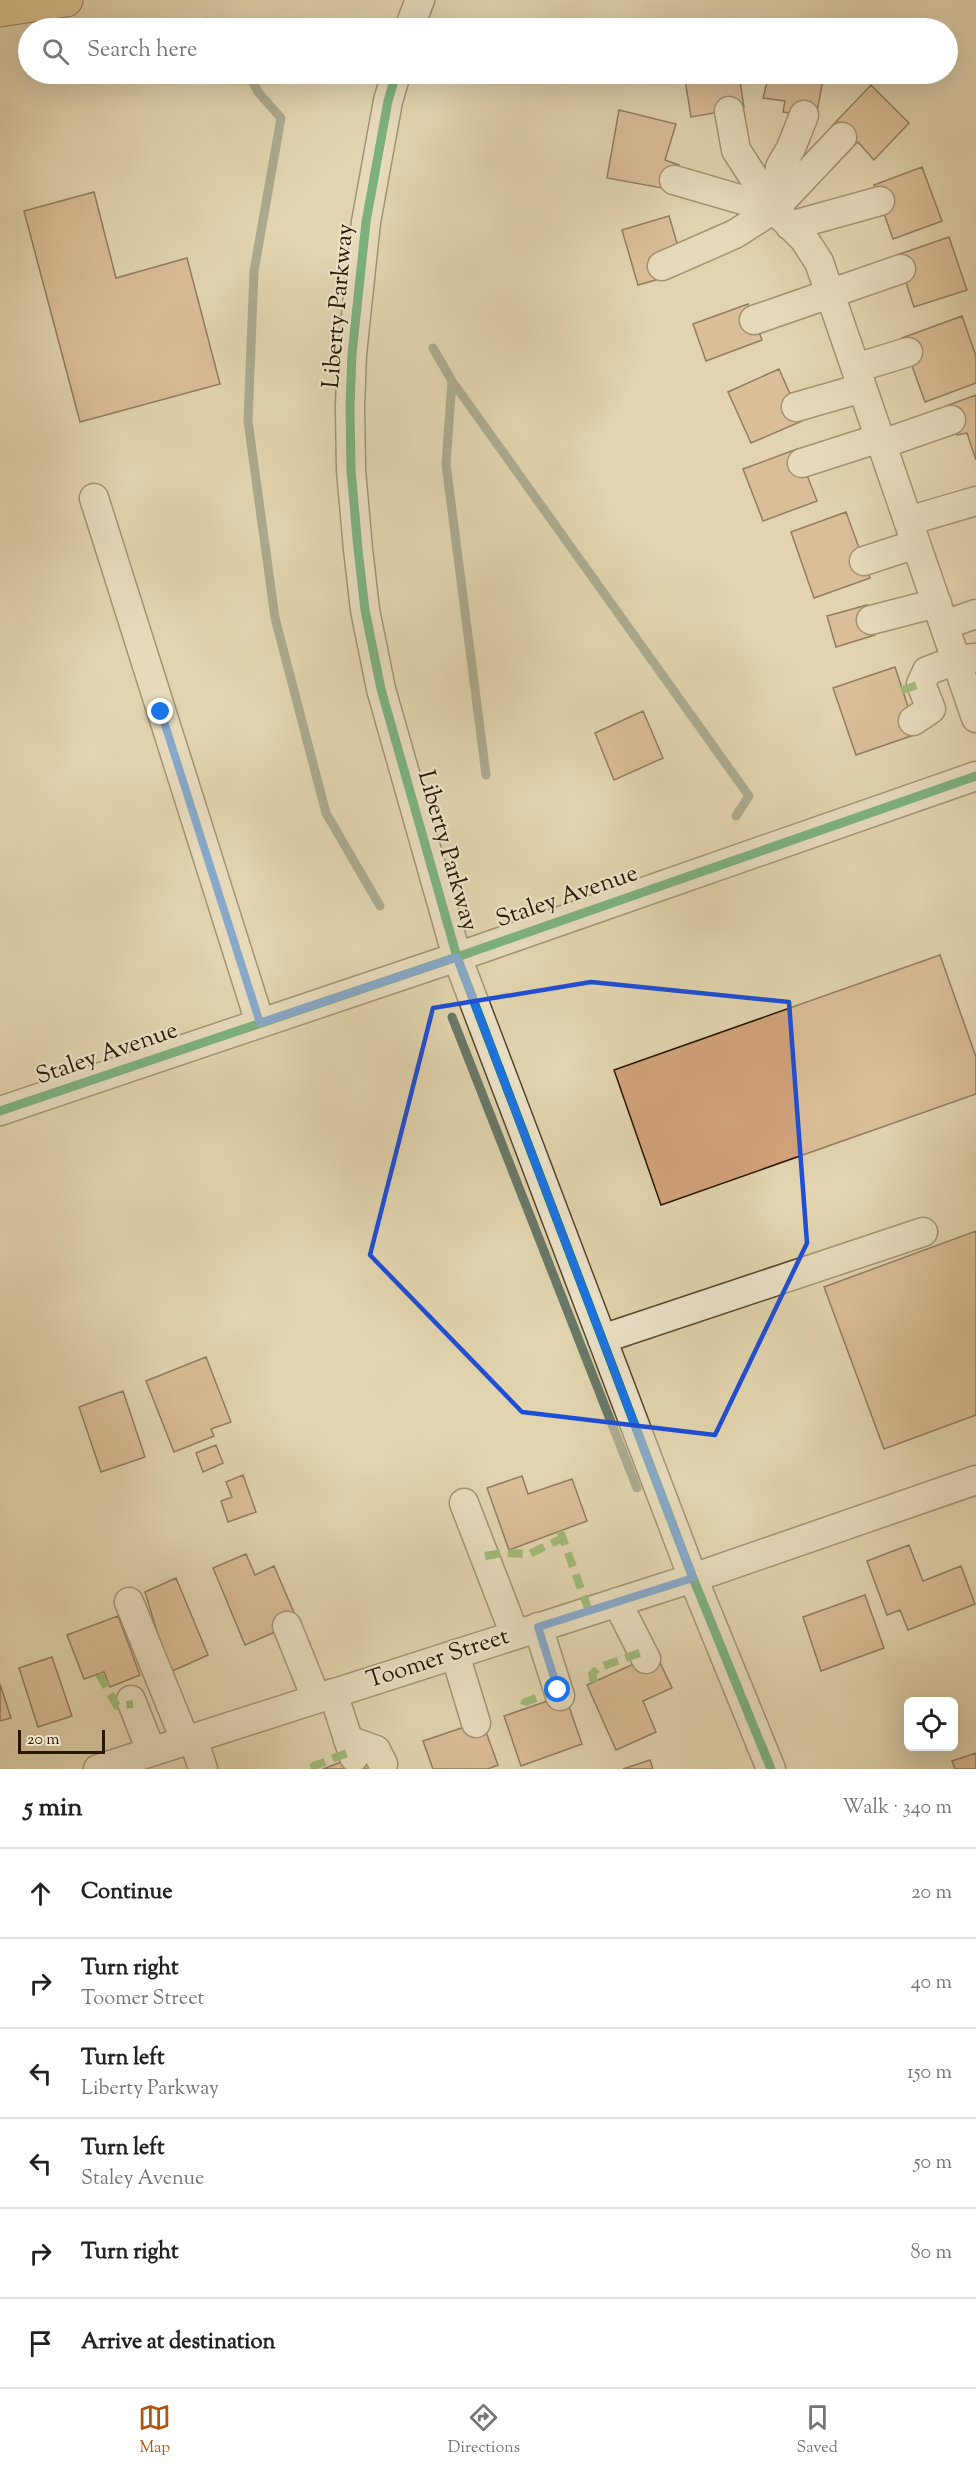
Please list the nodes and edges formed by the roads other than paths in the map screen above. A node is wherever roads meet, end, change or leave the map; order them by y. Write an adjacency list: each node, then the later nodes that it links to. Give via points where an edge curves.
1 (66, 0): 3 (highway)
2 (420, 0): 4 (street)
3 (0, 10)
4 (413, 18)
5 (393, 84): 33 (street, Liberty Parkway, via 366,222 358,286 352,354 351,470 365,610 381,689)
6 (729, 111): 11 (street, via 736,150)
7 (804, 115): 11 (street, via 780,167)
8 (842, 137): 11 (street)
9 (674, 180): 11 (street)
10 (880, 201): 11 (street)
11 (782, 218): 12 (street); 14 (street, via 804,239 819,262)
12 (662, 266)
13 (902, 269): 14 (street)
14 (830, 295): 15 (street); 17 (street)
15 (754, 320)
16 (908, 352): 17 (street)
17 (859, 378): 18 (street); 20 (street)
18 (795, 407)
19 (951, 420): 20 (street)
20 (881, 441): 21 (street); 24 (street)
21 (802, 463)
22 (94, 498): 34 (street)
23 (976, 501): 24 (street)
24 (912, 533): 25 (street); 26 (street)
25 (864, 561)
26 (940, 614): 27 (street); 28 (street); 29 (street)
27 (976, 614)
28 (871, 620)
29 (966, 659): 30 (street); 31 (street, via 915,669 931,709)
30 (976, 718)
31 (913, 721)
32 (976, 776): 33 (street, Staley Avenue)
33 (457, 957): 34 (street, Staley Avenue); 37 (street, Liberty Parkway)
34 (260, 1023): 35 (street, Staley Avenue)
35 (0, 1111)
36 (923, 1232): 37 (street)
37 (602, 1339): 40 (street, Liberty Parkway)
38 (976, 1480): 40 (street, Toomer Street)
39 (464, 1503): 44 (street)
40 (693, 1578): 42 (street, Toomer Street); 56 (street, Liberty Parkway)
41 (129, 1602): 51 (street)
42 (617, 1602): 44 (street, Toomer Street); 46 (street)
43 (287, 1626): 47 (street)
44 (527, 1631): 45 (street, Toomer Street); 48 (street)
45 (455, 1654): 47 (street, Toomer Street); 50 (street)
46 (646, 1659)
47 (325, 1696): 51 (street, Toomer Street); 53 (street, via 351,1749 376,1750)
48 (560, 1696)
49 (131, 1700): 52 (street)
50 (476, 1723)
51 (188, 1739): 52 (street, Toomer Street); 55 (street)
52 (144, 1753): 54 (street, Toomer Street)
53 (383, 1764)
54 (103, 1768)
55 (203, 1769)
56 (771, 1769)

